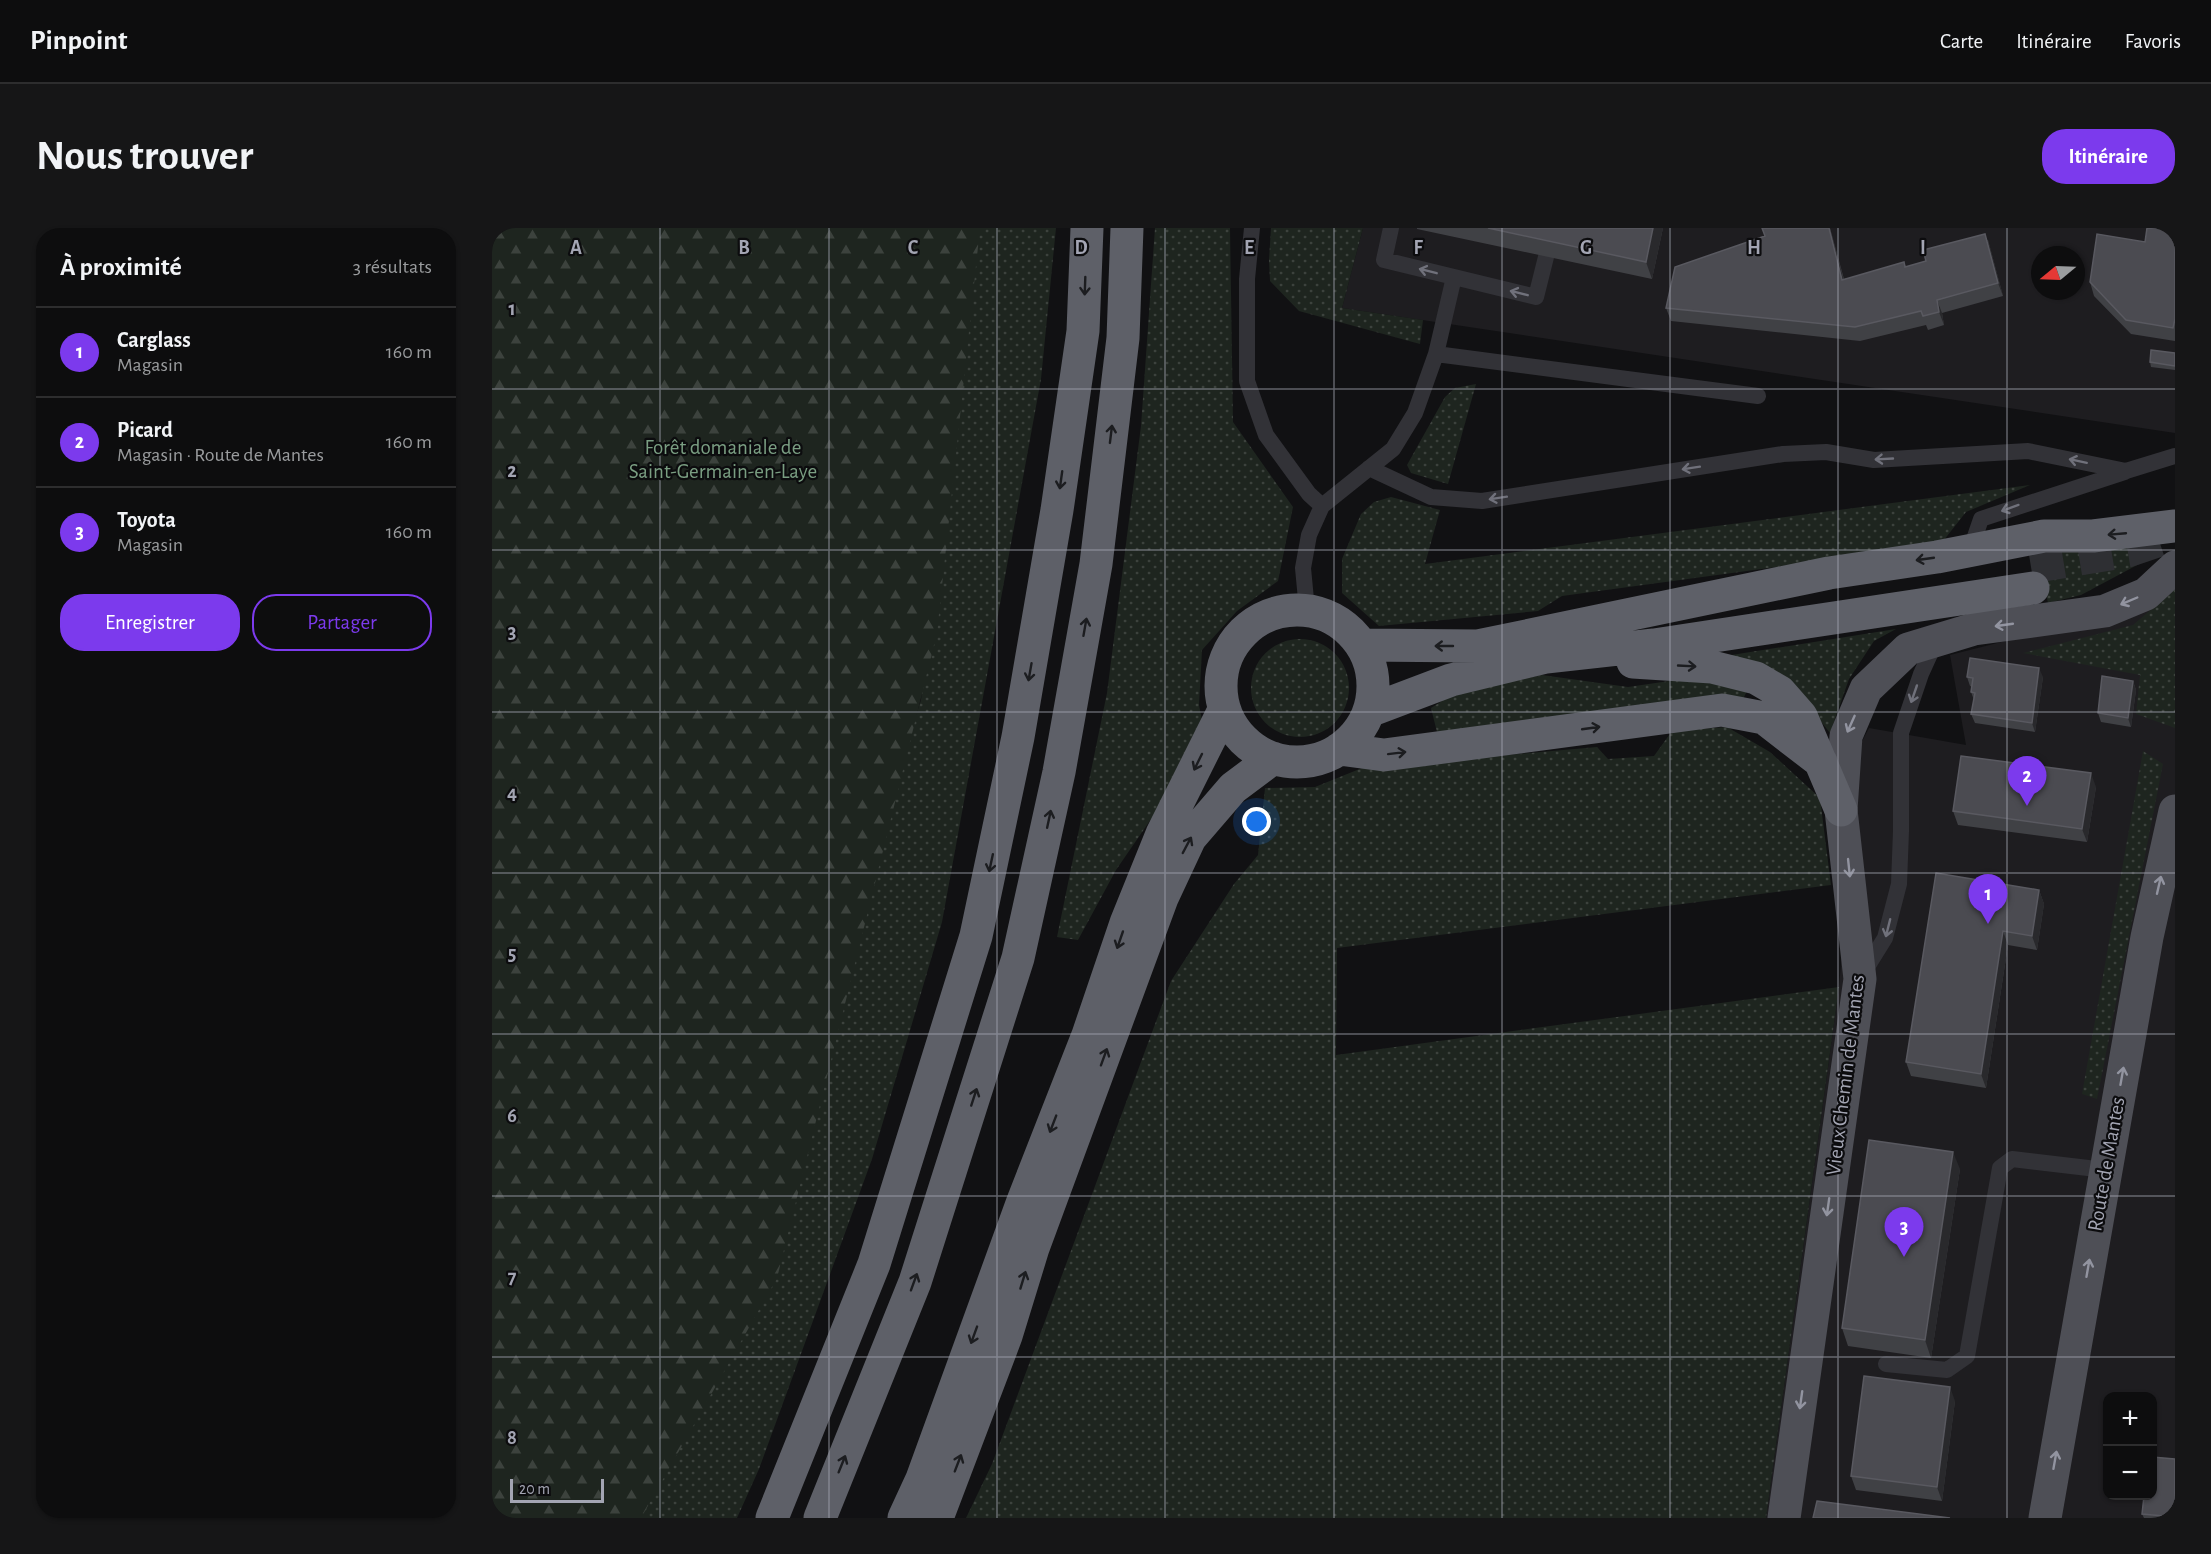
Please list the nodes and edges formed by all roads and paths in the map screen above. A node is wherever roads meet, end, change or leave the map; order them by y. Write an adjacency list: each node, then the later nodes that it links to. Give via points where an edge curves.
1 (1088, 228): 31 (highway, one-way to 31, via 1083,332 1057,510 1018,737 976,936 874,1263)
2 (1126, 228): 32 (highway, one-way to 2, via 915,1282 1018,958 1059,772 1096,564 1123,338)
3 (1252, 228): 12 (lane, via 1247,279 1247,381 1266,435)
4 (1391, 228): 6 (lane, one-way to 4, via 1384,260)
5 (1546, 257): 6 (lane, one-way to 6, via 1536,297)
6 (1454, 277): 7 (lane)
7 (1436, 354): 8 (lane); 10 (lane, via 1415,413 1394,449)
8 (1758, 396)
9 (2175, 456): 11 (lane)
10 (1369, 468): 11 (lane, one-way to 10, via 2028,451 1874,460 1826,452 1783,454 1482,501 1431,497); 12 (lane)
11 (2126, 471): 14 (lane, one-way to 14, via 1981,519)
12 (1322, 506): 16 (lane, via 1309,535 1303,568)
13 (2175, 526): 14 (highway, one-way to 14, via 2093,536 2044,536)
14 (1970, 551): 19 (highway, one-way to 19, via 1829,573)
15 (2175, 567): 17 (main road, Vieux Chemin de Mantes, one-way to 17, via 2146,594 2105,611 1974,629)
16 (1307, 610): 18 (highway, via 1337,621); 21 (highway, via 1271,614 1254,622 1239,636 1222,671)
17 (1936, 640): 26 (main road, Vieux Chemin de Mantes, one-way to 26, via 1908,649 1866,689 1846,736); 28 (lane, one-way to 28, via 1901,733 1899,884 1885,938)
18 (1361, 645): 19 (highway, one-way to 18); 22 (highway, via 1372,680)
19 (1478, 646): 20 (highway, via 2032,577 1654,645)
20 (1566, 656): 22 (highway, via 1546,657 1451,680); 25 (highway, one-way to 25, via 1713,667 1756,678 1780,692 1801,716)
21 (1224, 710): 24 (highway, via 1250,746); 33 (highway, one-way to 33, via 1162,834 1126,923 1088,1035)
22 (1369, 711): 23 (highway, via 1357,732)
23 (1339, 749): 24 (highway, via 1309,761); 25 (highway, one-way to 25, via 1384,755 1722,711 1764,718)
24 (1274, 758): 34 (highway, one-way to 24, via 1162,898 1190,838 1233,788)
25 (1821, 762): 26 (highway)
26 (1841, 810): 28 (main road, Vieux Chemin de Mantes, one-way to 28)
27 (2175, 811): 29 (main road, Route de Mantes, one-way to 27, via 2147,937)
28 (1860, 979): 35 (main road, Vieux Chemin de Mantes, one-way to 35)
29 (2105, 1170): 30 (lane, via 2012,1159 2000,1168 1967,1356 1947,1370); 36 (main road, Route de Mantes, one-way to 29)
30 (1886, 1364)
31 (772, 1518)
32 (820, 1518)
33 (904, 1518)
34 (937, 1518)
35 (1784, 1518)
36 (2045, 1518)

